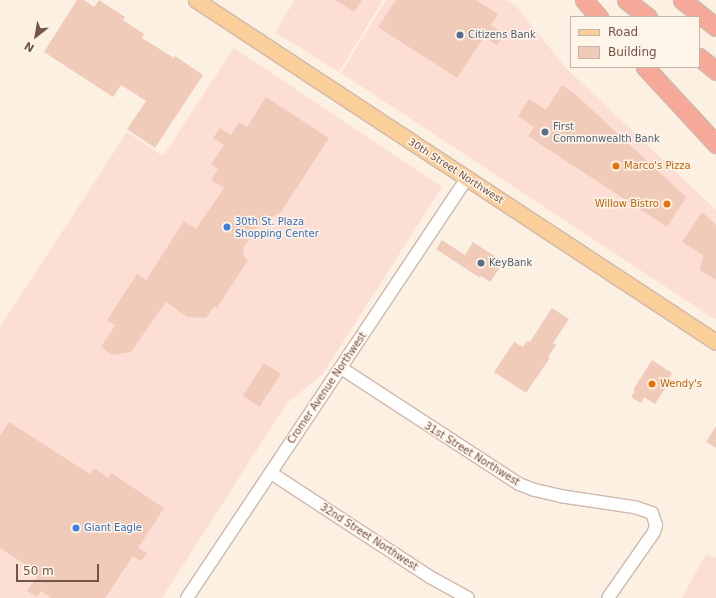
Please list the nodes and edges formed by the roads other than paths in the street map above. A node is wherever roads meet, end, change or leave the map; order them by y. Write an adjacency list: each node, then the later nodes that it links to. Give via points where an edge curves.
1 (196, 0): 12 (main road, 30th Street Northwest)
2 (584, 0): 5 (highway)
3 (626, 0): 6 (highway)
4 (682, 0): 7 (highway)
5 (598, 16)
6 (647, 16)
7 (716, 27)
8 (700, 58): 10 (highway)
9 (646, 68): 11 (highway)
10 (716, 71)
11 (716, 144)
12 (467, 178): 13 (main road, 30th Street Northwest); 14 (street, Cromer Avenue Northwest)
13 (716, 342)
14 (341, 368): 15 (street, Cromer Avenue Northwest); 18 (street, 31st Street Northwest, via 519,484 560,496 642,509 652,514 656,525 651,538)
15 (271, 473): 16 (street, Cromer Avenue Northwest); 17 (street, 32nd Street Northwest, via 417,569)
16 (187, 598)
17 (468, 598)
18 (608, 598)

